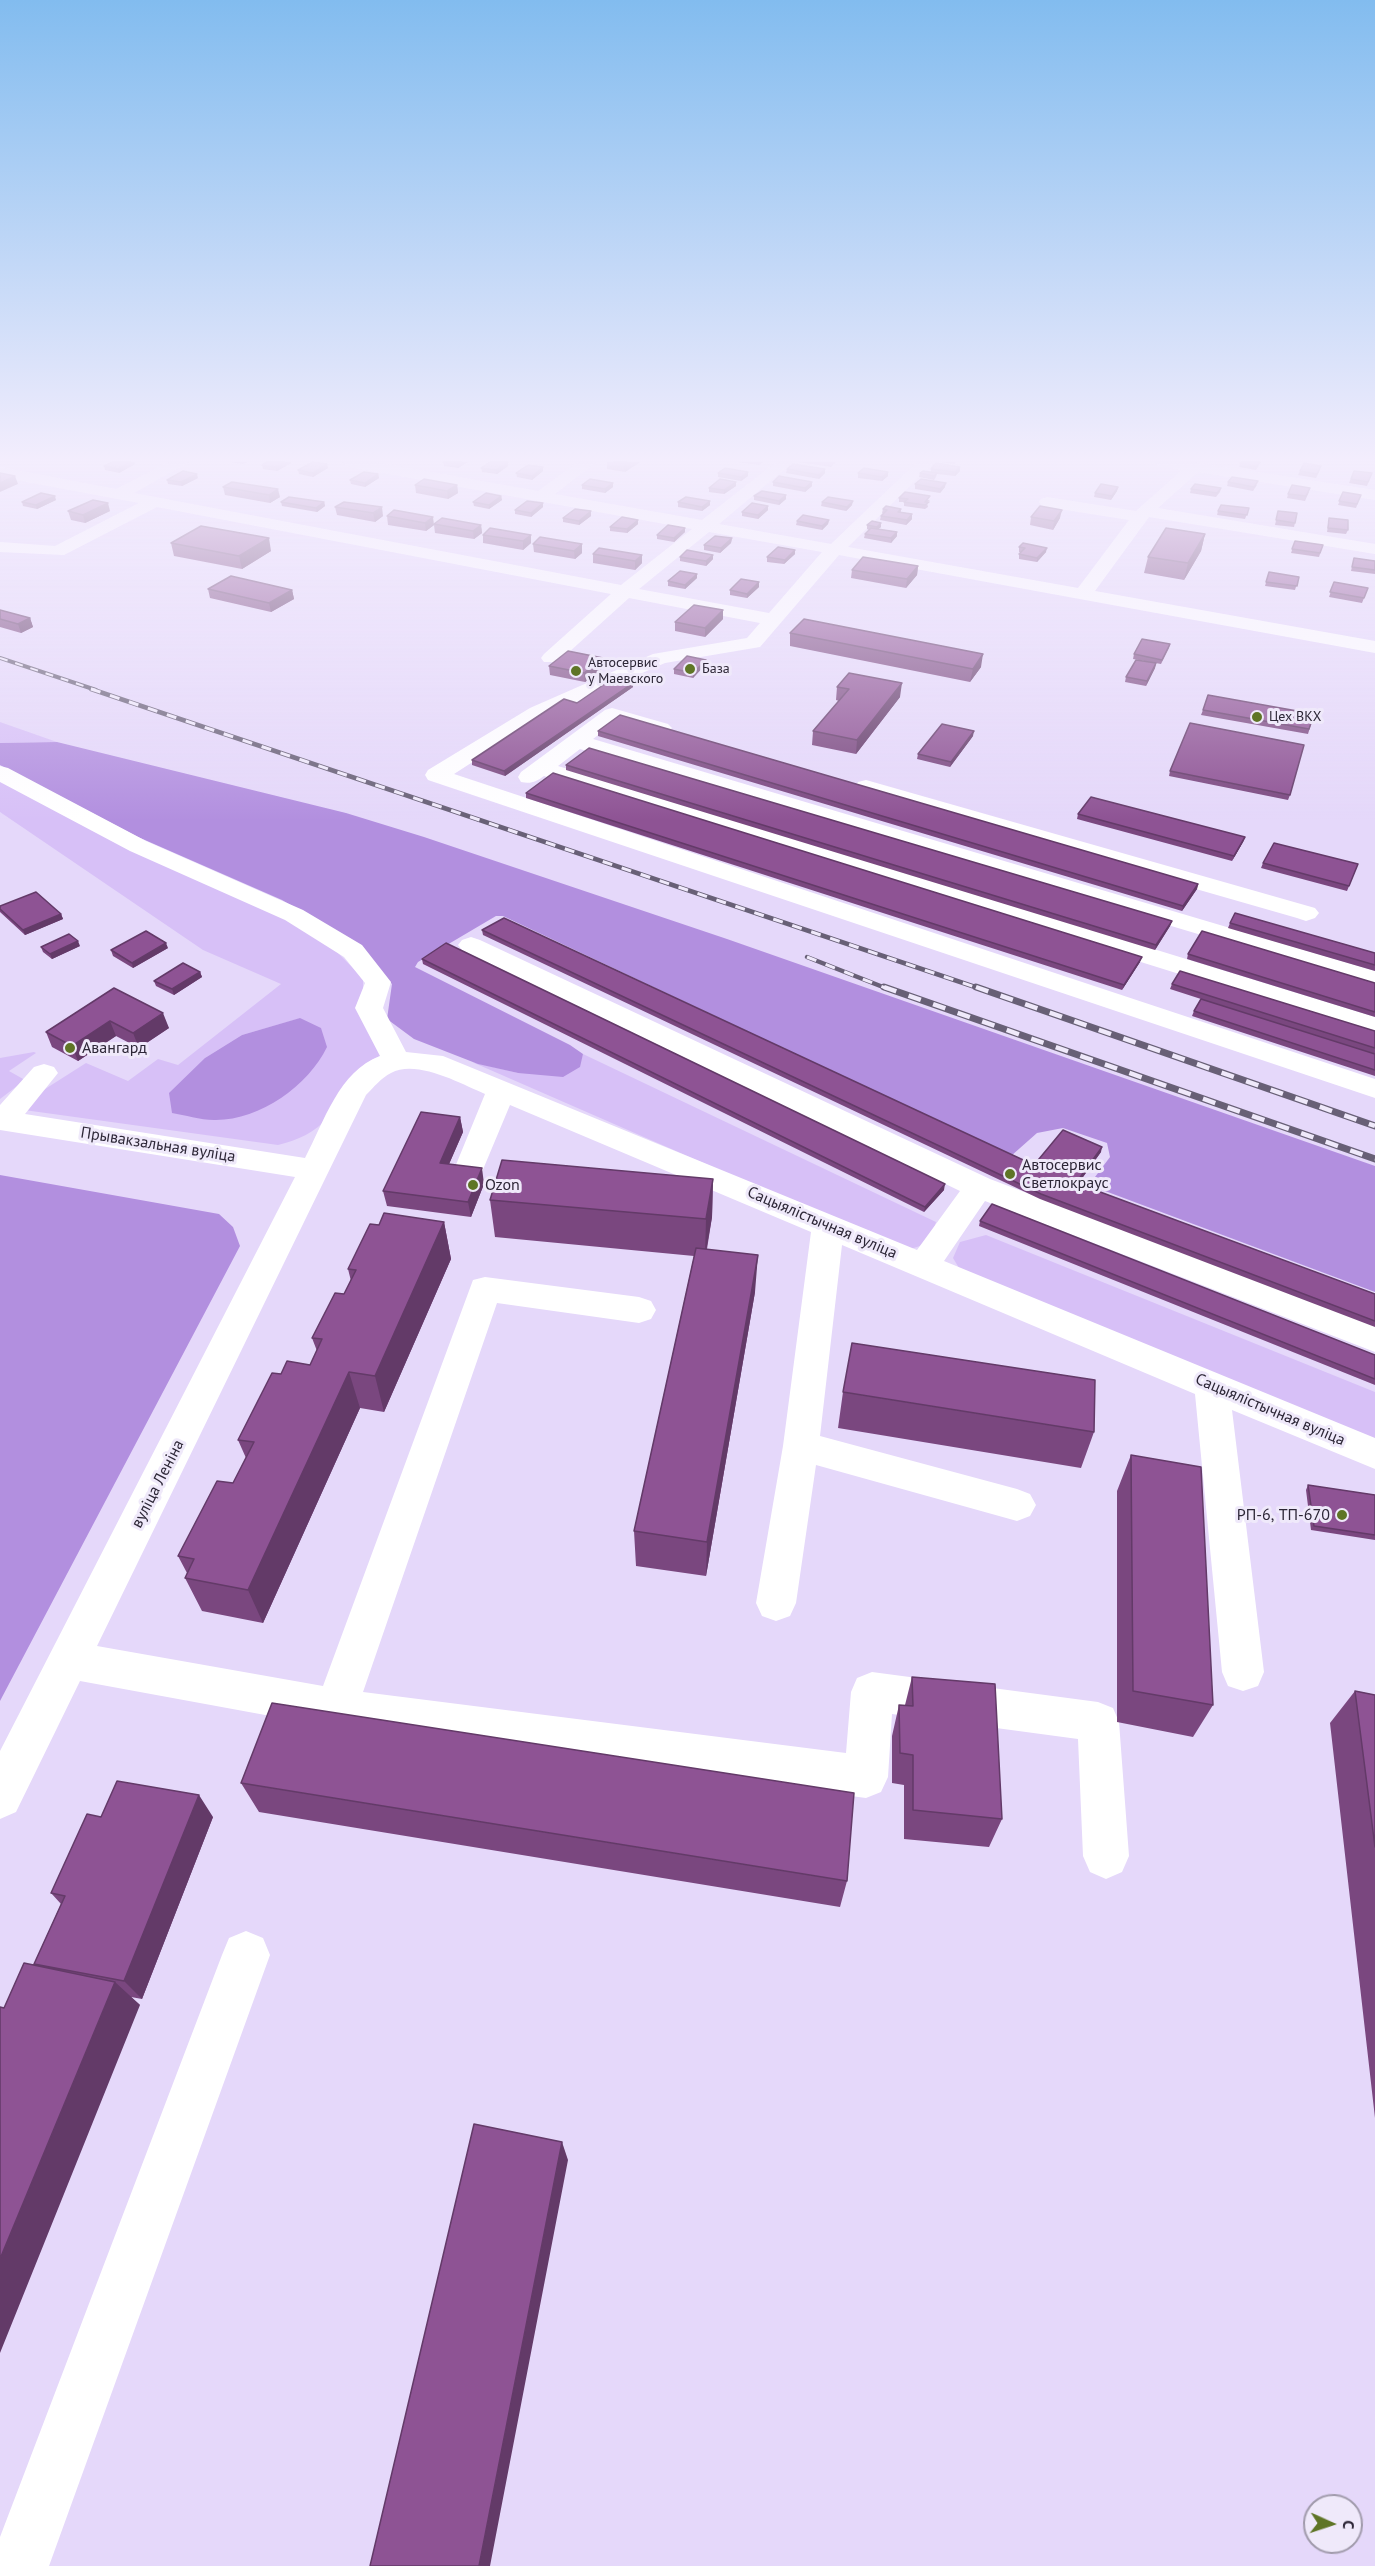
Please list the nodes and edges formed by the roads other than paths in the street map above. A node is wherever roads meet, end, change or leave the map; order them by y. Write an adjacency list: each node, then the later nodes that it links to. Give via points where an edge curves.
1 (570, 582): 6 (street)
2 (637, 582): 6 (street)
3 (806, 582): 8 (street)
4 (1015, 582): 7 (street)
5 (1092, 582): 7 (street)
6 (624, 592): 8 (street); 10 (street)
7 (1083, 594): 9 (street)
8 (774, 620): 16 (street, via 753,643 660,658 537,712 436,775)
9 (1375, 647)
10 (551, 658)
11 (681, 734): 12 (street, via 612,714)
12 (577, 741): 13 (street); 19 (street)
13 (542, 768): 16 (street); 22 (street)
14 (0, 774): 24 (street, via 138,846 294,915 353,951 378,982 369,1008)
15 (841, 780): 17 (street)
16 (503, 797): 22 (street)
17 (1218, 888): 18 (street); 19 (street)
18 (1306, 913)
19 (1193, 925): 21 (street); 22 (street)
20 (471, 945): 33 (street)
21 (1375, 979)
22 (1150, 985): 23 (street); 26 (street)
23 (1375, 1026)
24 (396, 1060): 27 (street, Сацыялістычная вуліца, via 433,1062); 31 (street, Сацыялістычная вуліца, via 370,1071 354,1091)
25 (44, 1072): 28 (street)
26 (1375, 1089)
27 (501, 1090): 30 (street); 34 (street, Сацыялістычная вуліца)
28 (2, 1120): 31 (street, Прывакзальная вуліца)
29 (456, 1121): 30 (street)
30 (487, 1125): 32 (street)
31 (315, 1170): 43 (street, вуліца Леніна)
32 (468, 1172)
33 (979, 1187): 35 (street); 37 (street)
34 (828, 1226): 35 (street, Сацыялістычная вуліца); 39 (street)
35 (924, 1266): 38 (street, Сацыялістычная вуліца)
36 (639, 1310): 45 (street, via 485,1289)
37 (1375, 1340)
38 (1212, 1386): 40 (street, Сацыялістычная вуліца); 44 (street)
39 (801, 1446): 41 (street); 42 (street)
40 (1375, 1454)
41 (1017, 1505)
42 (776, 1603)
43 (69, 1660): 45 (street); 46 (street, вуліца Леніна)
44 (1243, 1672)
45 (336, 1708): 47 (street, via 866,1777 872,1692 1098,1722)
46 (0, 1797)
47 (1106, 1856)
48 (246, 1955): 49 (street)
49 (19, 2566)

